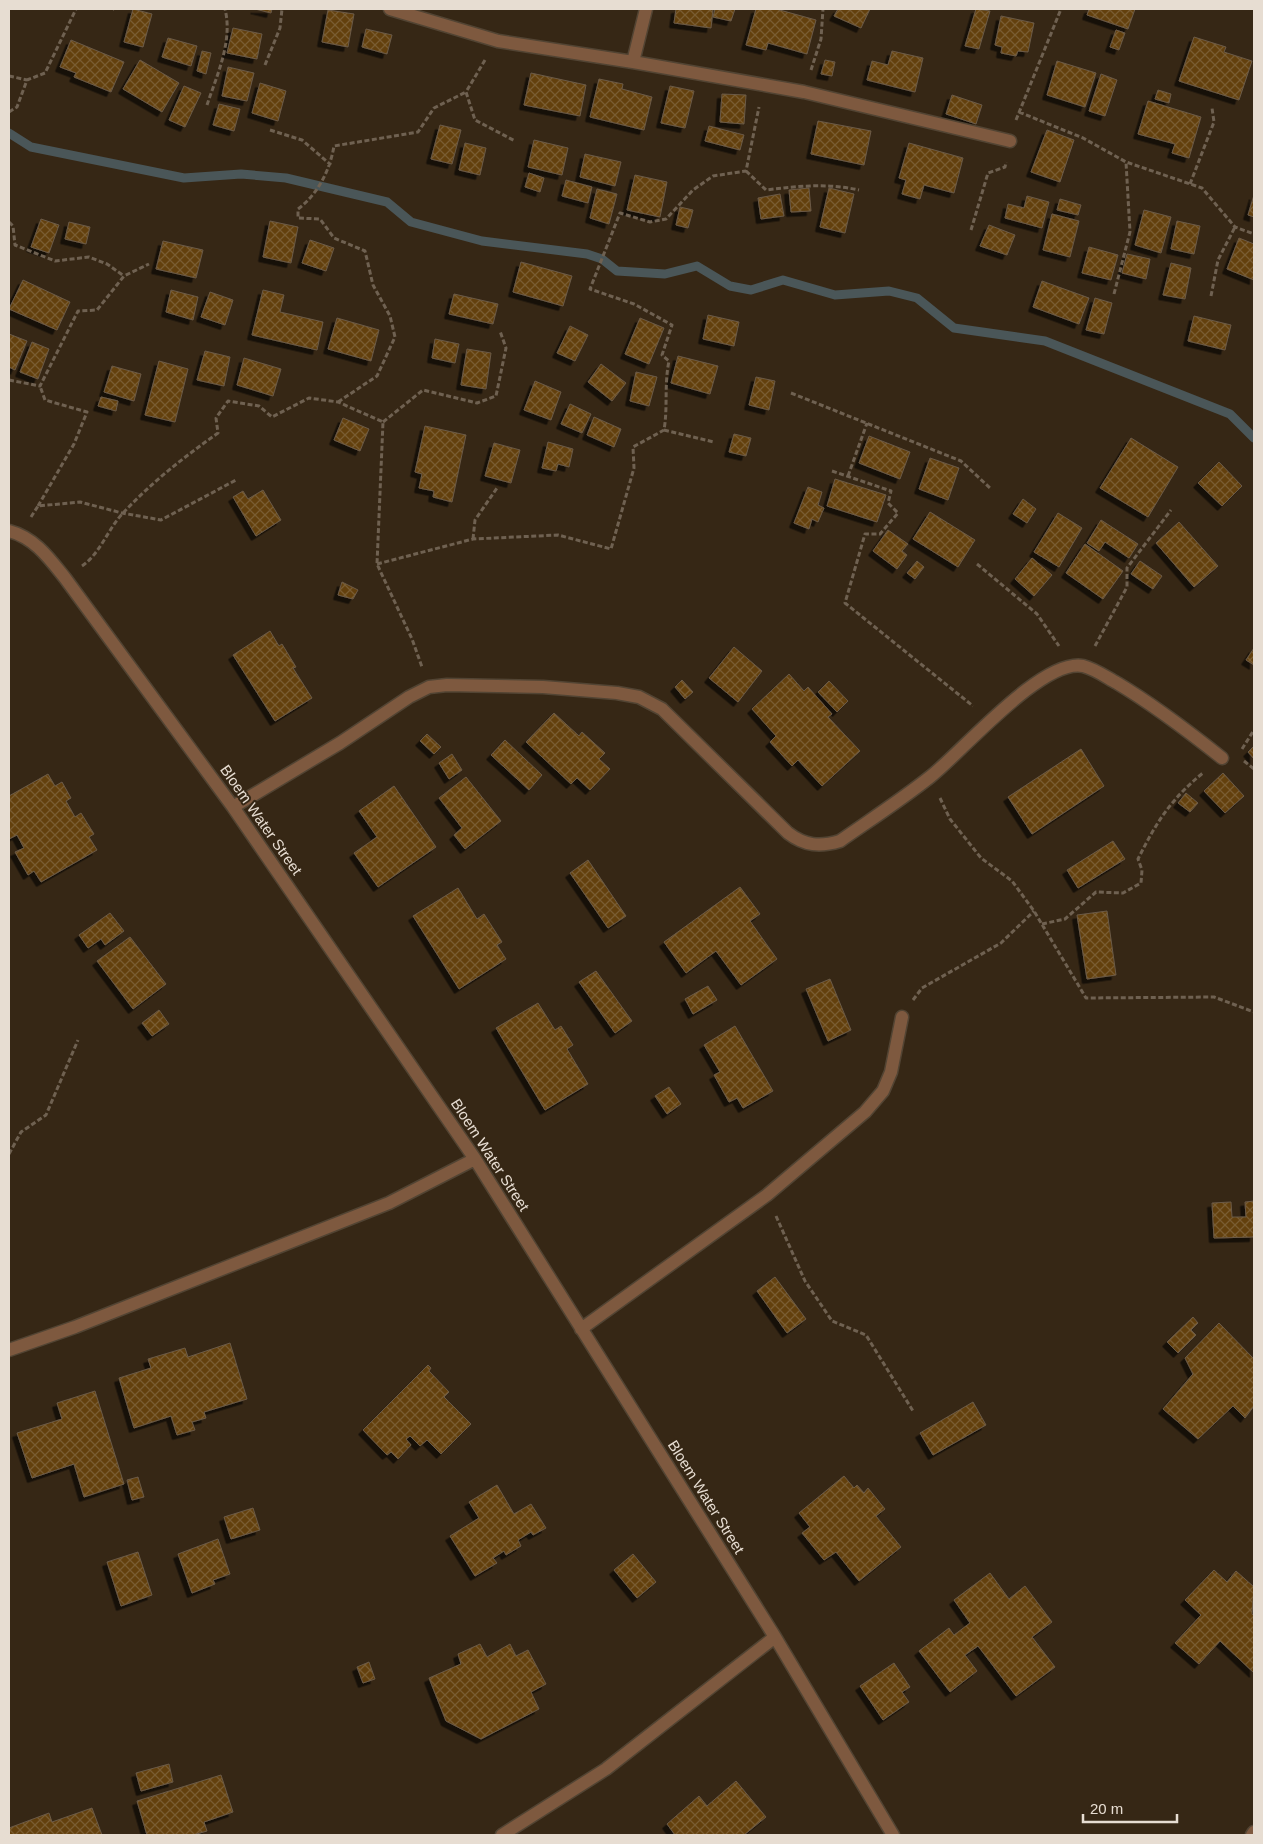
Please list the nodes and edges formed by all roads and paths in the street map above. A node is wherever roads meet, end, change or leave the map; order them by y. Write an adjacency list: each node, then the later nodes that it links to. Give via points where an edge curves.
1 (76, 9): 11 (path, via 45,72)
2 (225, 9): 15 (path, via 223,58)
3 (282, 9): 9 (path, via 280,28)
4 (390, 9): 7 (street)
5 (646, 9): 8 (street)
6 (823, 9): 14 (path, via 821,39)
7 (498, 41): 8 (street); 13 (path)
8 (633, 62): 12 (street)
9 (265, 65)
10 (9, 76): 11 (path)
11 (27, 80): 17 (path, via 16,107)
12 (764, 86): 14 (street); 24 (path)
13 (466, 92): 20 (path, via 475,120); 23 (path, via 434,108 418,132 334,146)
14 (804, 92): 21 (street)
15 (207, 105)
16 (1212, 108): 25 (path, via 1214,122)
17 (9, 112)
18 (1018, 112): 22 (path, via 1083,138)
19 (270, 130): 23 (path, via 302,140)
20 (515, 141)
21 (1010, 141)
22 (1126, 162): 25 (path); 32 (path, via 1130,232)
23 (330, 165): 38 (path, via 309,200 298,209 298,218 320,219 334,238 366,251 373,285 390,316 395,337 378,376)
24 (746, 172): 26 (path, via 766,190 814,184); 41 (path, via 713,176 693,190 666,219 650,222 620,213 590,289 634,304 672,325 662,355 669,361)
25 (1190, 184): 28 (path, via 1202,188)
26 (859, 190)
27 (9, 222): 31 (path, via 13,226 15,245 56,261 90,257)
28 (1235, 227): 29 (path); 33 (path, via 1218,260)
29 (1254, 234)
30 (148, 264): 31 (path)
31 (124, 276): 36 (path, via 96,310 78,311)
32 (1114, 294)
33 (1211, 296)
34 (500, 331): 39 (path, via 506,348 496,396 477,403 423,390)
35 (9, 380): 36 (path)
36 (40, 386): 48 (path, via 45,400 87,412 74,444)
37 (791, 393): 40 (path)
38 (338, 402): 39 (path); 50 (path, via 309,398 272,417 259,406 228,401 216,418 218,433 173,466)
39 (383, 422): 53 (path)
40 (867, 422): 44 (path); 47 (path, via 961,461)
41 (664, 430): 42 (path); 52 (path, via 633,447 634,468 611,549 558,536)
42 (714, 442)
43 (832, 471): 44 (path)
44 (848, 476): 58 (path, via 892,491 888,503 898,513 880,534 866,534 845,603)
45 (236, 480): 50 (path, via 161,520)
46 (497, 488): 52 (path, via 475,520)
47 (990, 488)
48 (38, 506): 50 (path, via 80,502); 51 (path)
49 (1172, 510): 56 (path, via 1127,568 1127,587)
50 (122, 513): 55 (path, via 90,561)
51 (14, 533): 55 (street, Bloem Water Street, via 45,552)
52 (473, 540): 53 (path)
53 (377, 564): 57 (path)
54 (977, 564): 56 (path, via 1037,614)
55 (65, 578): 61 (street, Bloem Water Street)
56 (1078, 666): 58 (street, via 1056,670); 59 (street, via 1095,670 1167,715)
57 (430, 687): 60 (street, via 543,687 639,697 662,709 788,833 811,845 826,846 840,841); 61 (street)
58 (990, 720): 60 (street)
59 (1222, 758): 63 (path, via 1184,789 1156,823 1138,859 1142,870 1141,883 1123,893 1096,892 1065,919)
60 (931, 776): 62 (path, via 950,819 981,858 1012,881)
61 (233, 807): 68 (street, Bloem Water Street)
62 (1034, 911): 63 (path); 65 (path, via 1001,943 922,988)
63 (1042, 924): 64 (path, via 1086,998 1214,998)
64 (1254, 1012)
65 (902, 1018): 69 (street, via 891,1072 883,1091 865,1112)
66 (78, 1040): 67 (path, via 46,1116 21,1132)
67 (9, 1154)
68 (475, 1159): 70 (street, Bloem Water Street); 71 (street, via 389,1202 75,1327)
69 (767, 1195): 70 (street); 72 (path, via 805,1280 832,1321 866,1335)
70 (581, 1329): 73 (street, Bloem Water Street)
71 (9, 1350)
72 (913, 1411)
73 (775, 1637): 75 (street, via 606,1769); 76 (street, Bloem Water Street)
74 (1254, 1832): 77 (street)
75 (502, 1835)
76 (893, 1835)
77 (1252, 1835)

